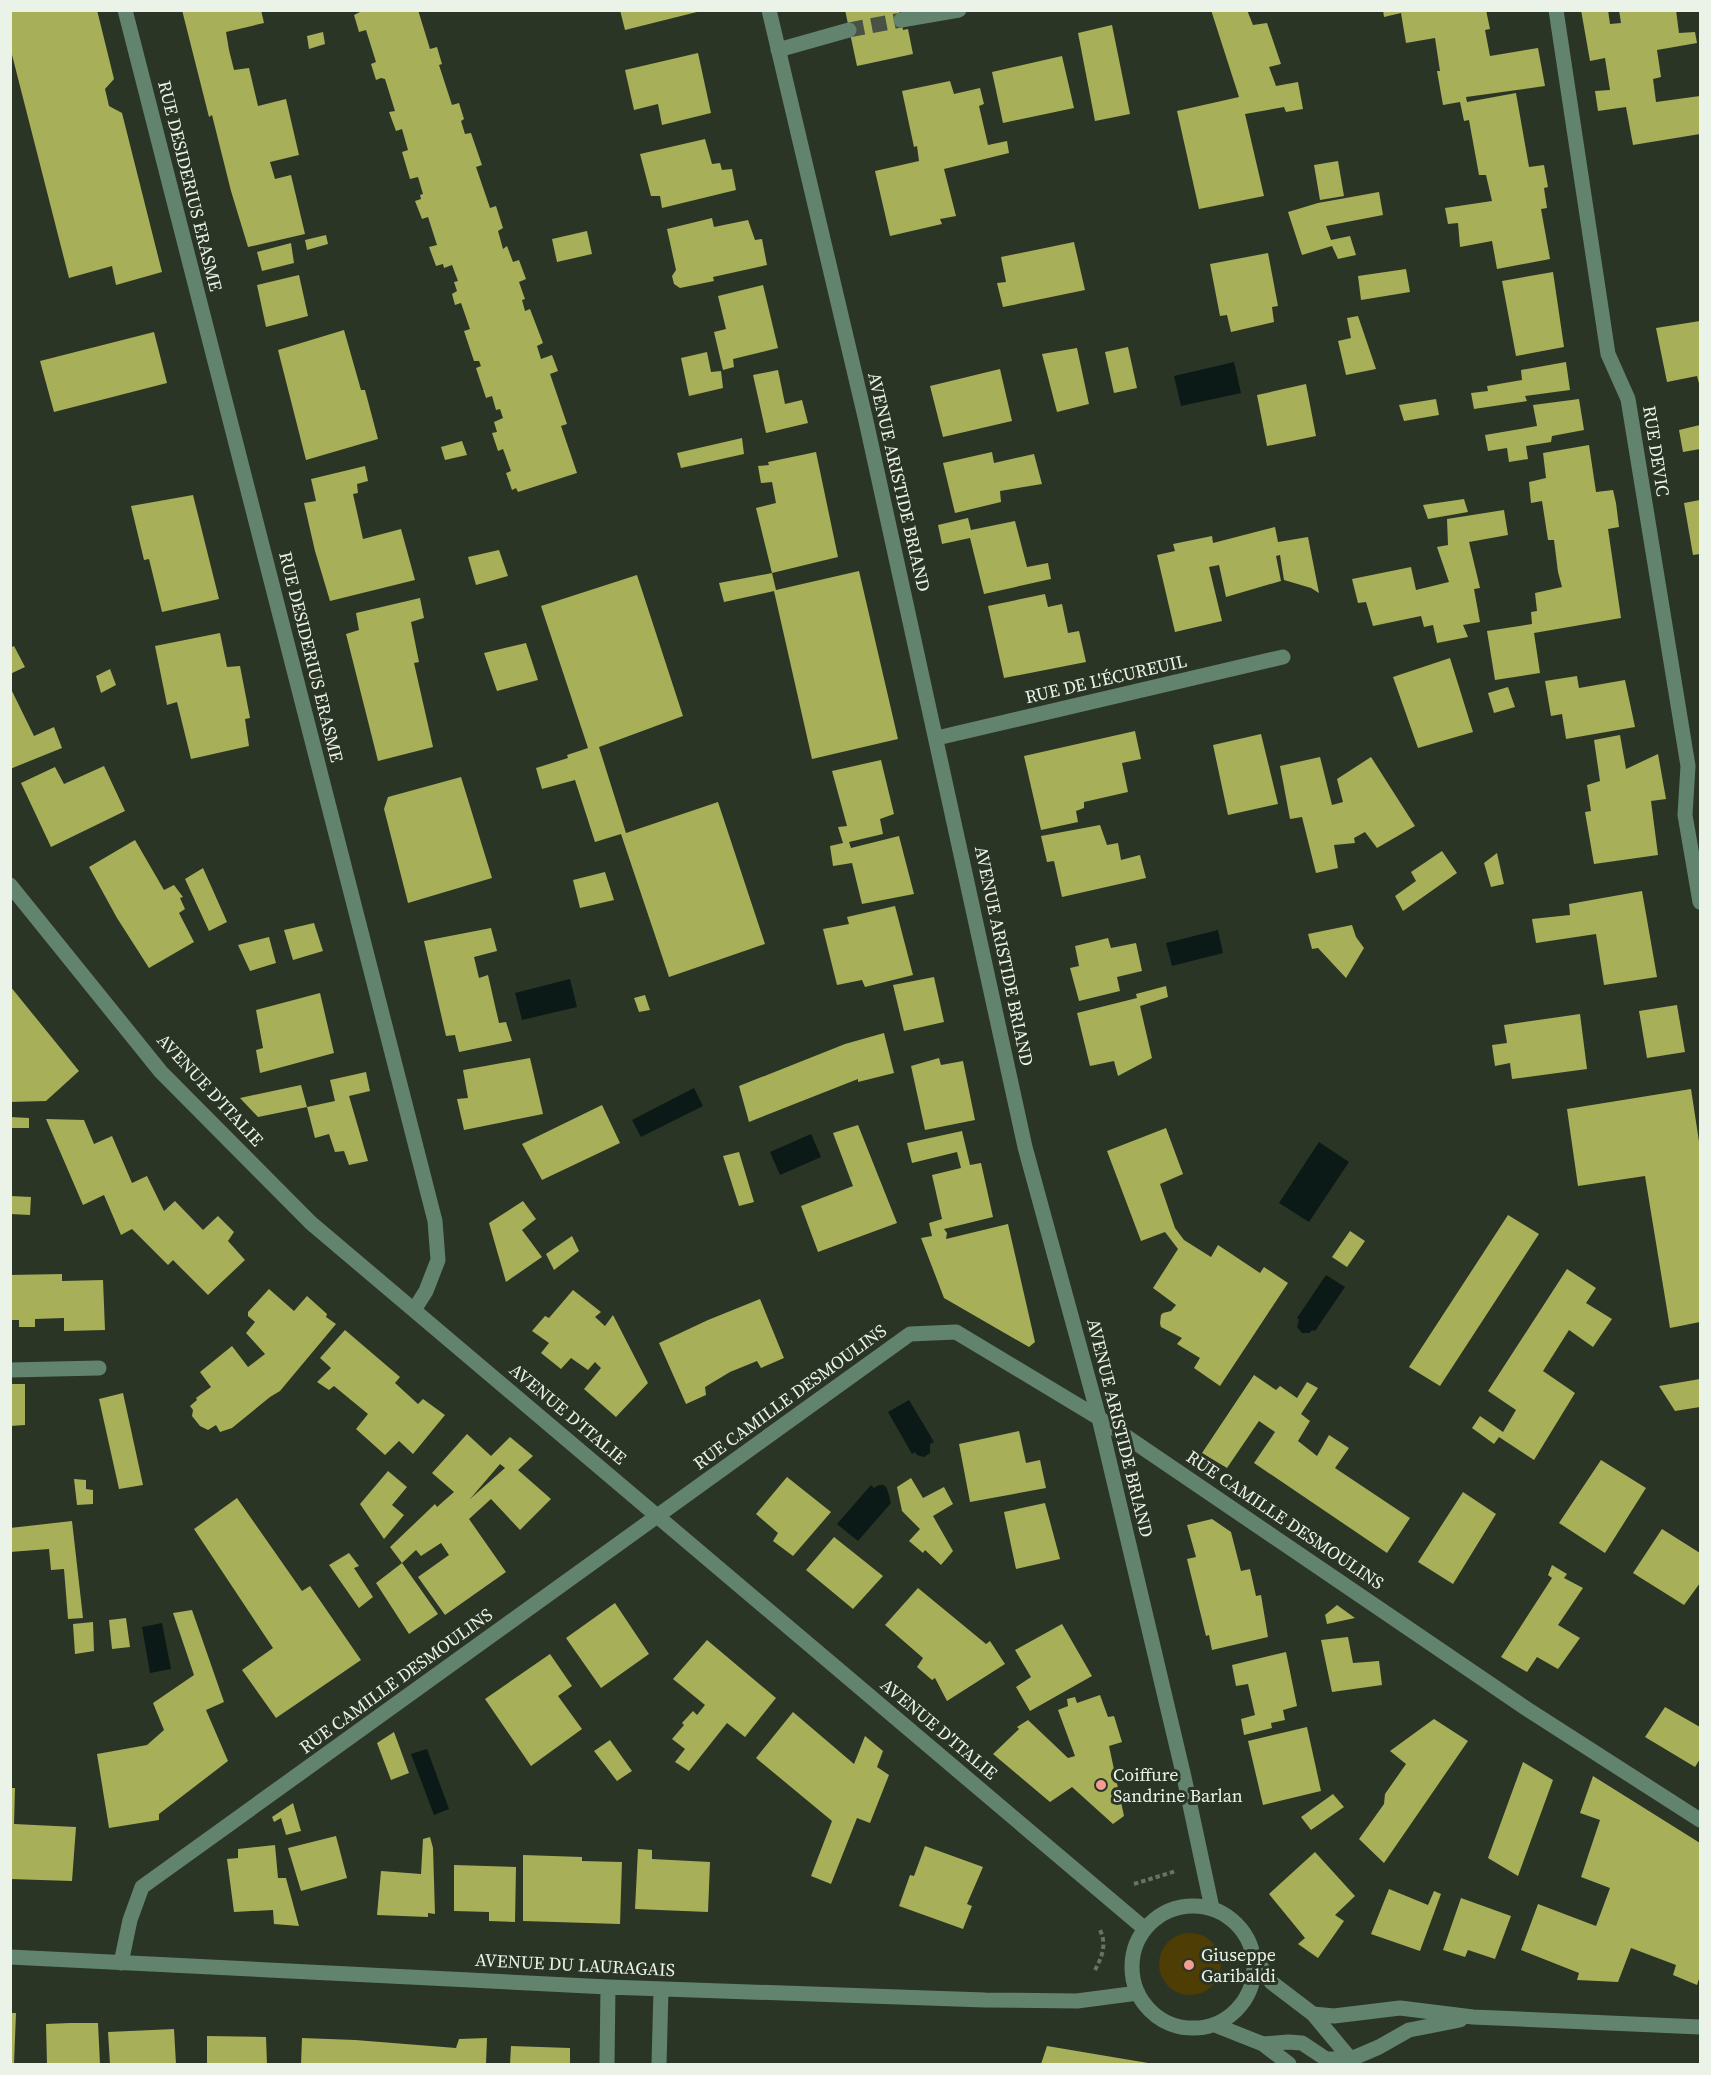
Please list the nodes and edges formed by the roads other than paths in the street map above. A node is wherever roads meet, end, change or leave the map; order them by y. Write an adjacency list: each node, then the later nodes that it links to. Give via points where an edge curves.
1 (125, 10): 12 (street, RUE DESIDERIUS ERASME, via 435,1221 438,1260)
2 (769, 10): 7 (street, AVENUE ARISTIDE BRIAND)
3 (959, 10): 5 (street)
4 (1556, 10): 11 (street, RUE DEVIC, via 1608,354 1628,399 1688,766 1685,815)
5 (901, 20)
6 (849, 30): 7 (street)
7 (778, 50): 9 (street, AVENUE ARISTIDE BRIAND)
8 (1283, 657): 9 (street, RUE DE L'ÉCUREUIL)
9 (937, 738): 15 (street, AVENUE ARISTIDE BRIAND, via 1025,1147)
10 (10, 885): 12 (street, AVENUE D'ITALIE, via 161,1072 311,1223)
11 (1701, 902)
12 (414, 1310): 16 (street, AVENUE D'ITALIE)
13 (99, 1368): 14 (street)
14 (10, 1370)
15 (1100, 1418): 16 (street, RUE CAMILLE DESMOULINS, via 956,1332 910,1334); 17 (street, RUE CAMILLE DESMOULINS, via 1527,1709); 18 (street, AVENUE ARISTIDE BRIAND)
16 (658, 1516): 19 (street, AVENUE D'ITALIE); 22 (street, RUE CAMILLE DESMOULINS, via 142,1887)
17 (1701, 1820)
18 (1212, 1908): 19 (street, via 1175,1908); 20 (street, via 1240,1928 1250,1941)
19 (1145, 1929): 25 (street, via 1132,1960)
20 (1254, 1956): 26 (street, via 1271,1982); 28 (street, via 1251,1989 1230,2016)
21 (10, 1957): 22 (street, AVENUE DU LAURAGAIS)
22 (121, 1963): 23 (street, AVENUE DU LAURAGAIS)
23 (608, 1987): 24 (street, AVENUE DU LAURAGAIS); 33 (street)
24 (661, 1989): 25 (street, AVENUE DU LAURAGAIS, via 1077,2001); 34 (street)
25 (1137, 1993): 28 (street, via 1148,2009 1171,2024 1197,2028)
26 (1313, 2014): 27 (street, via 1334,2016 1400,2008); 32 (street)
27 (1473, 2017): 29 (street); 31 (street, via 1409,2030)
28 (1215, 2025): 30 (street)
29 (1701, 2027)
30 (1263, 2044): 32 (street, via 1302,2043 1326,2059); 35 (street)
31 (1379, 2047): 32 (street); 36 (street)
32 (1352, 2062)
33 (607, 2064)
34 (659, 2064)
35 (1289, 2064)
36 (1372, 2064)

